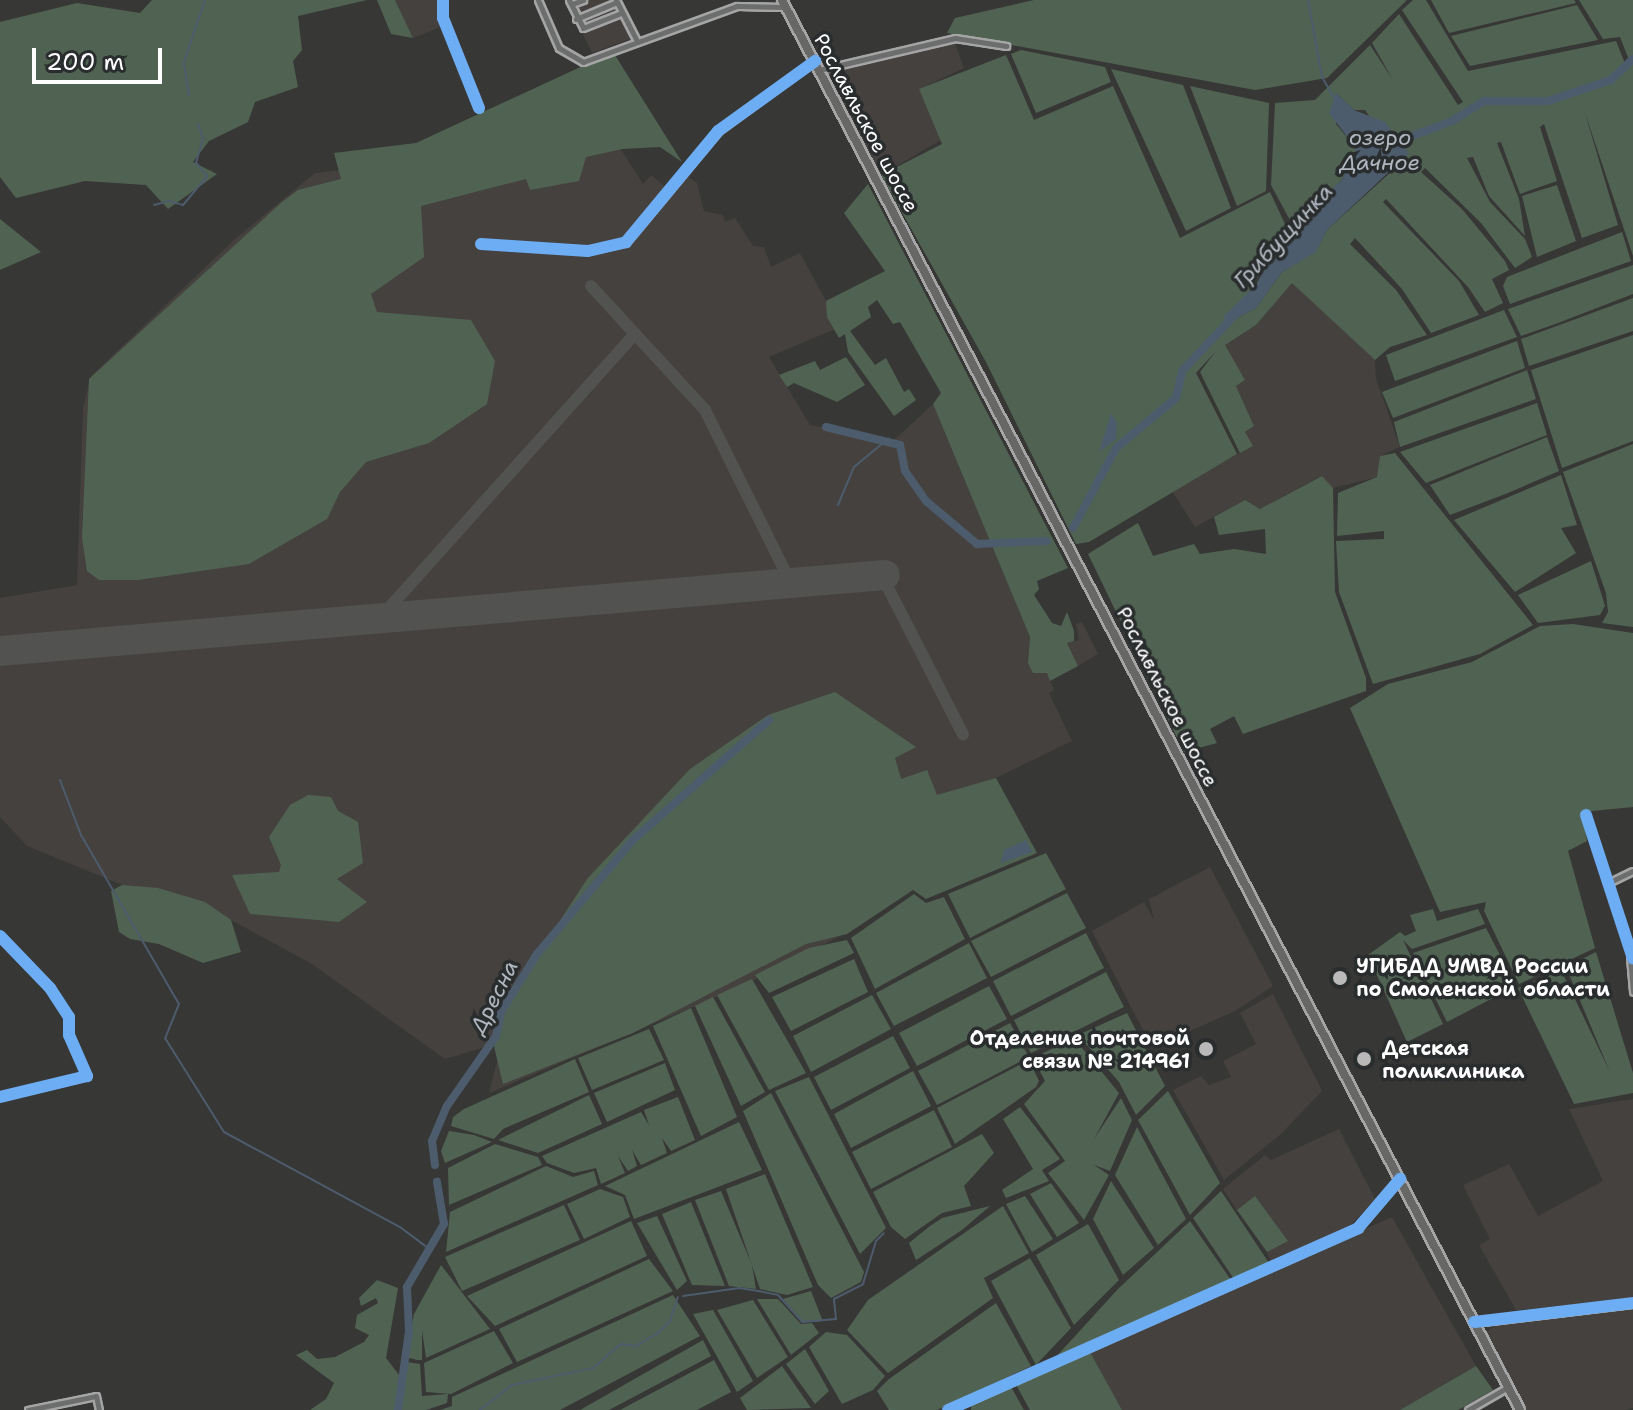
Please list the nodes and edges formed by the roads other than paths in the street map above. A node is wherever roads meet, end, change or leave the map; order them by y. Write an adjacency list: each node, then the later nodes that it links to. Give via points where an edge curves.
1 (443, 0): 12 (street, via 443,18)
2 (538, 0): 9 (street, via 559,48 570,58 583,62)
3 (583, 0): 5 (street)
4 (616, 1): 7 (street); 8 (street)
5 (570, 2): 8 (street)
6 (784, 4): 9 (street, via 737,6); 11 (main road, Рославльское шоссе)
7 (621, 13): 8 (street, via 583,28); 9 (street)
8 (576, 19)
9 (636, 39)
10 (1006, 46): 11 (street, via 955,38)
11 (817, 65): 13 (street, via 718,131 626,242 588,251); 22 (main road, Рославльское шоссе)
12 (479, 108)
13 (481, 244)
14 (1586, 815): 16 (street)
15 (1633, 871): 16 (street)
16 (1610, 882): 18 (street)
17 (0, 936): 21 (street, via 50,988 69,1017 69,1035 87,1076)
18 (1628, 943): 19 (street); 20 (street)
19 (1633, 959)
20 (1633, 992)
21 (0, 1097)
22 (1400, 1179): 24 (main road, Рославльское шоссе); 28 (street, via 1358,1228)
23 (1633, 1303): 24 (street)
24 (1474, 1322): 25 (main road, Рославльское шоссе)
25 (1508, 1387): 29 (street); 30 (main road, Рославльское шоссе)
26 (28, 1410): 27 (street, via 96,1396)
27 (99, 1410)
28 (948, 1410)
29 (1468, 1410)
30 (1520, 1410)

